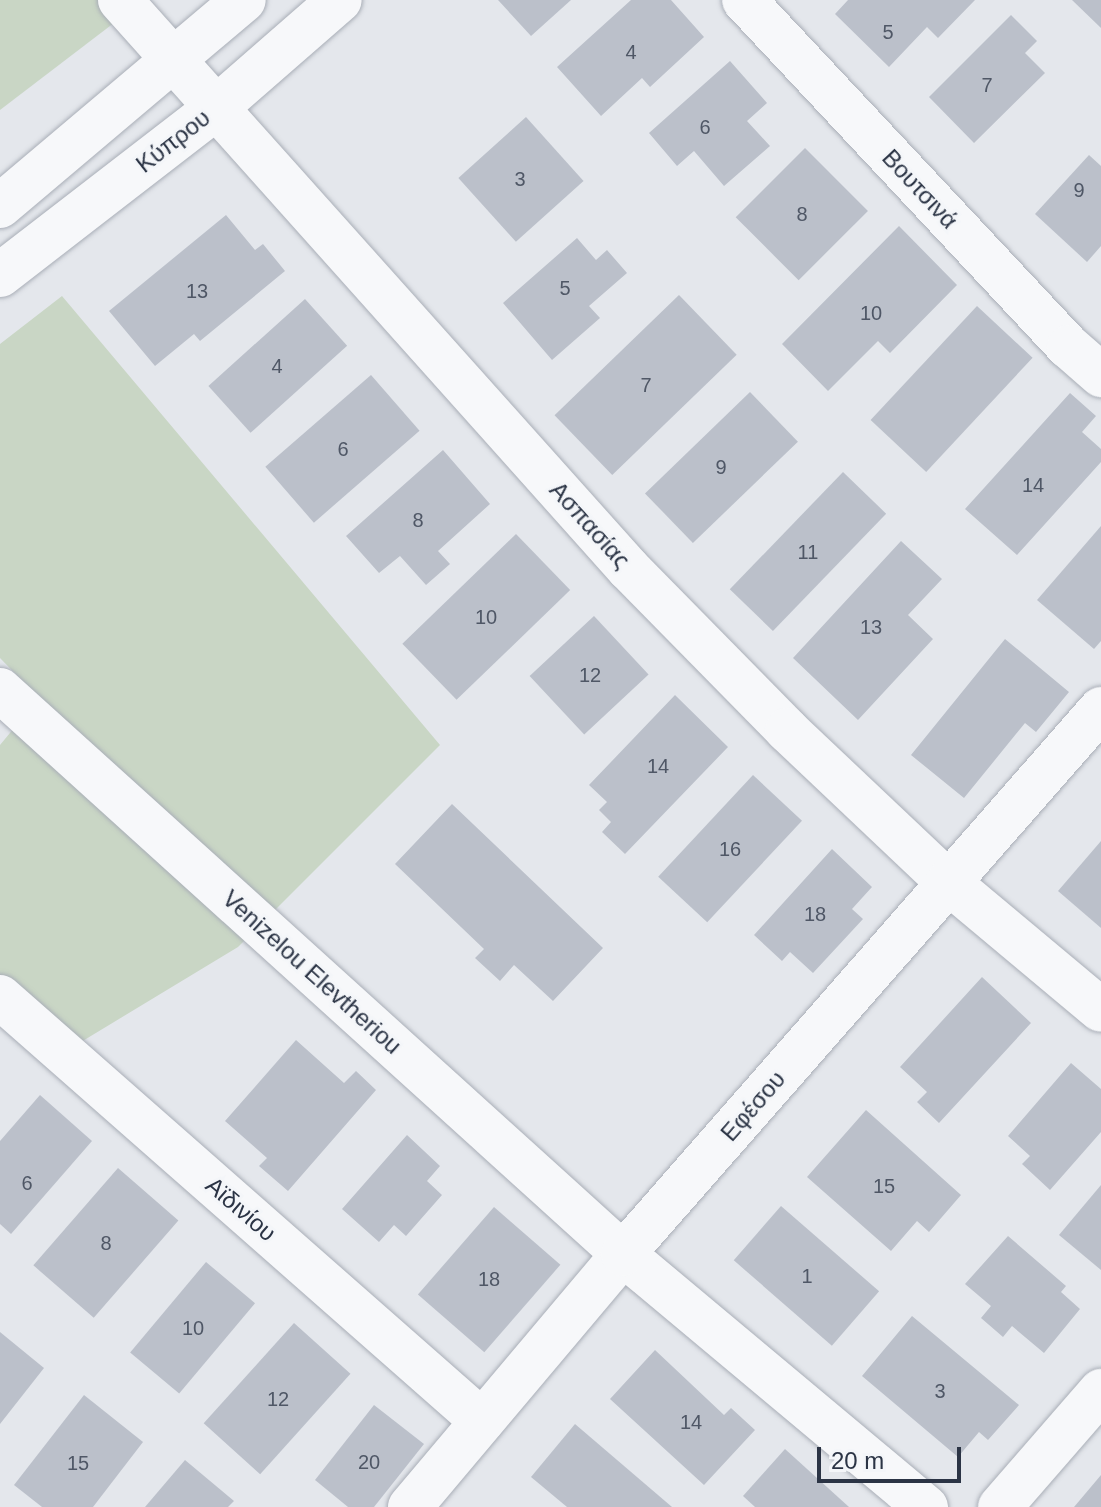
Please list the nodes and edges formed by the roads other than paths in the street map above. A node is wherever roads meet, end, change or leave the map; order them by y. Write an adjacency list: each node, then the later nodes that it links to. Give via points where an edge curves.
1 (120, 0): 5 (street, Ασπασίας)
2 (244, 0): 5 (street)
3 (340, 0): 6 (street, Κύπρου)
4 (744, 0): 9 (street, Βουτσινά)
5 (178, 61): 6 (street, Ασπασίας); 7 (street)
6 (216, 108): 8 (street, Κύπρου); 12 (street, Ασπασίας, via 629,569 787,730)
7 (0, 206)
8 (0, 275)
9 (1101, 375)
10 (0, 690): 15 (street, Venizelou Elevtheriou)
11 (1101, 709): 12 (street, Εφέσου)
12 (948, 882): 14 (street, Ασπασίας); 15 (street, Εφέσου)
13 (0, 997): 17 (street, Αϊδινίου)
14 (1101, 1010)
15 (623, 1254): 17 (street, Εφέσου); 19 (street, Venizelou Elevtheriou)
16 (1101, 1391): 20 (street)
17 (482, 1421): 18 (street, Εφέσου)
18 (410, 1507)
19 (926, 1507)
20 (1000, 1507)

